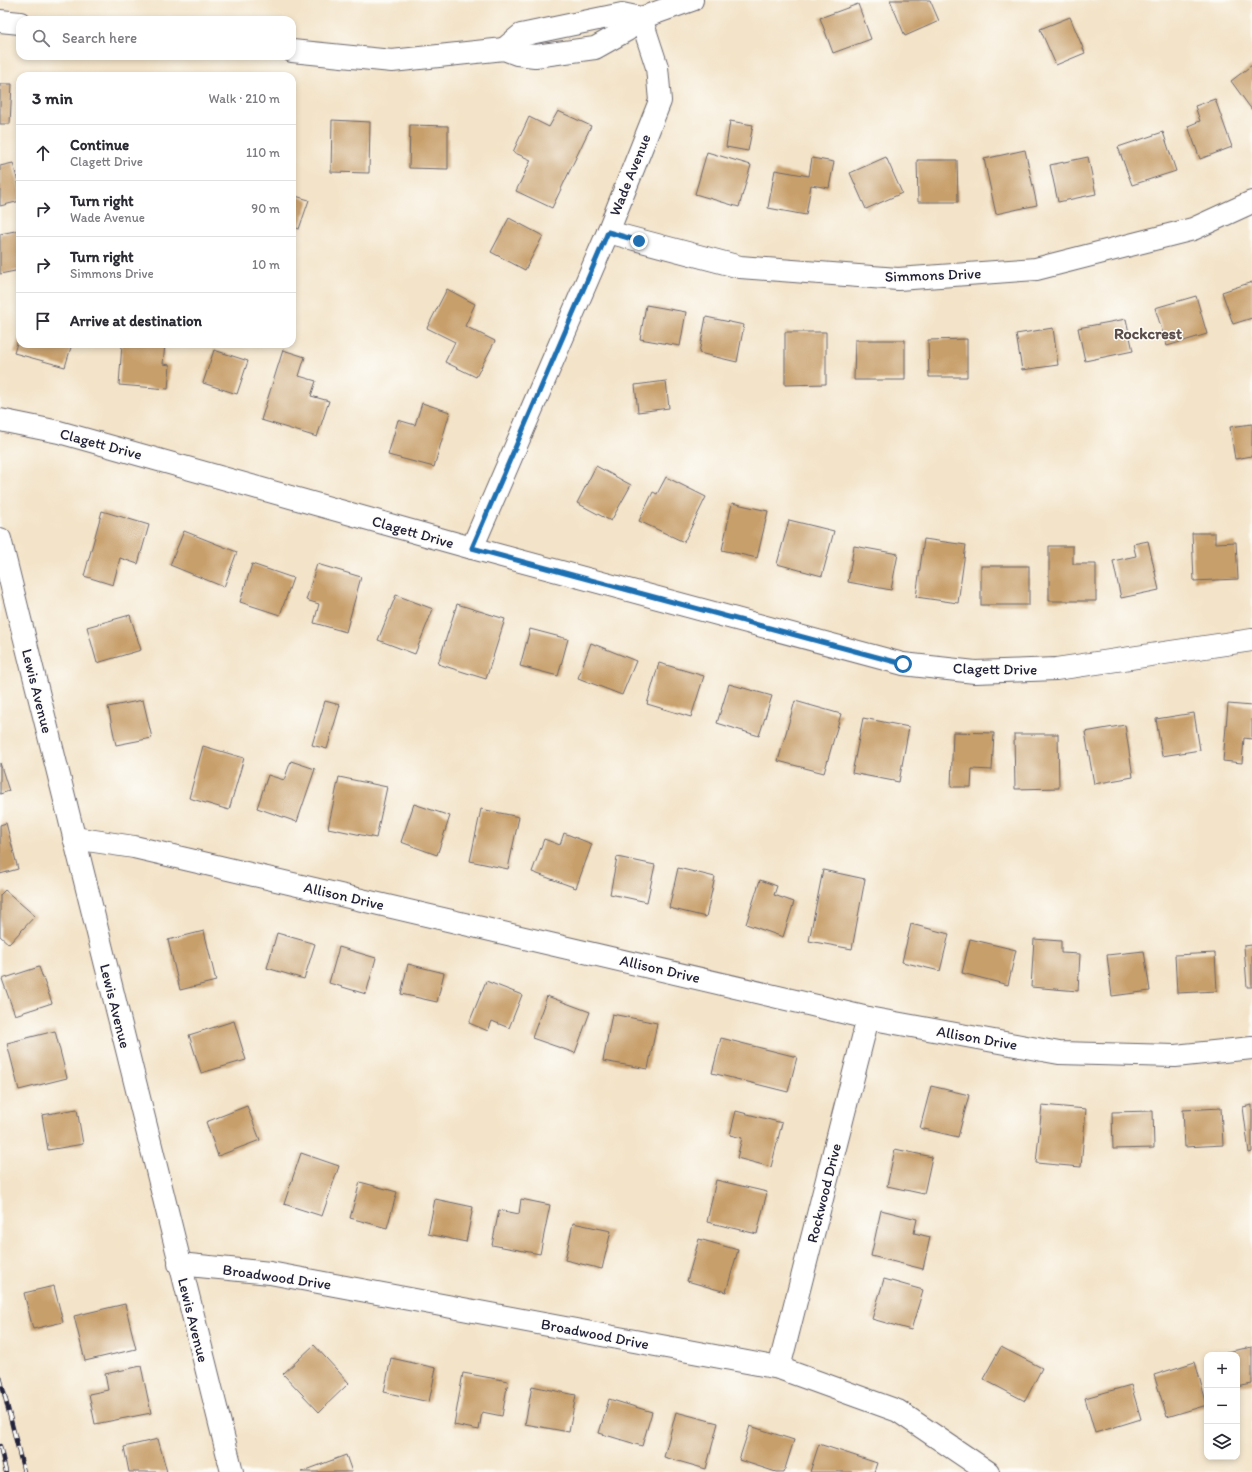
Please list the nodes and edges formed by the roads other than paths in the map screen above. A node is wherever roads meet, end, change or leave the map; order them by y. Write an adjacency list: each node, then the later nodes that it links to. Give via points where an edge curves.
1 (692, 0): 2 (street)
2 (641, 18): 5 (street, via 622,14 521,35 504,49 392,61); 7 (street, Wade Avenue, via 657,67 660,101)
3 (0, 21): 4 (street)
4 (16, 23)
5 (296, 51)
6 (1252, 202): 7 (street, Simmons Drive, via 1193,230 1036,269 898,279 740,267)
7 (608, 232): 10 (street, Wade Avenue)
8 (0, 420): 10 (street, Clagett Drive, via 59,432)
9 (0, 539): 12 (street, Lewis Avenue)
10 (472, 548): 11 (street, Clagett Drive, via 895,662 918,666 975,672 1056,669)
11 (1252, 640)
12 (74, 838): 13 (street, Allison Drive, via 134,847); 15 (street, Lewis Avenue)
13 (868, 1018): 14 (street, Allison Drive, via 1059,1053 1175,1056); 16 (street, Rockwood Drive)
14 (1252, 1048)
15 (179, 1264): 16 (street, Broadwood Drive, via 270,1273); 17 (street, Lewis Avenue)
16 (779, 1368): 18 (street, Broadwood Drive, via 898,1411)
17 (232, 1472)
18 (988, 1472)

